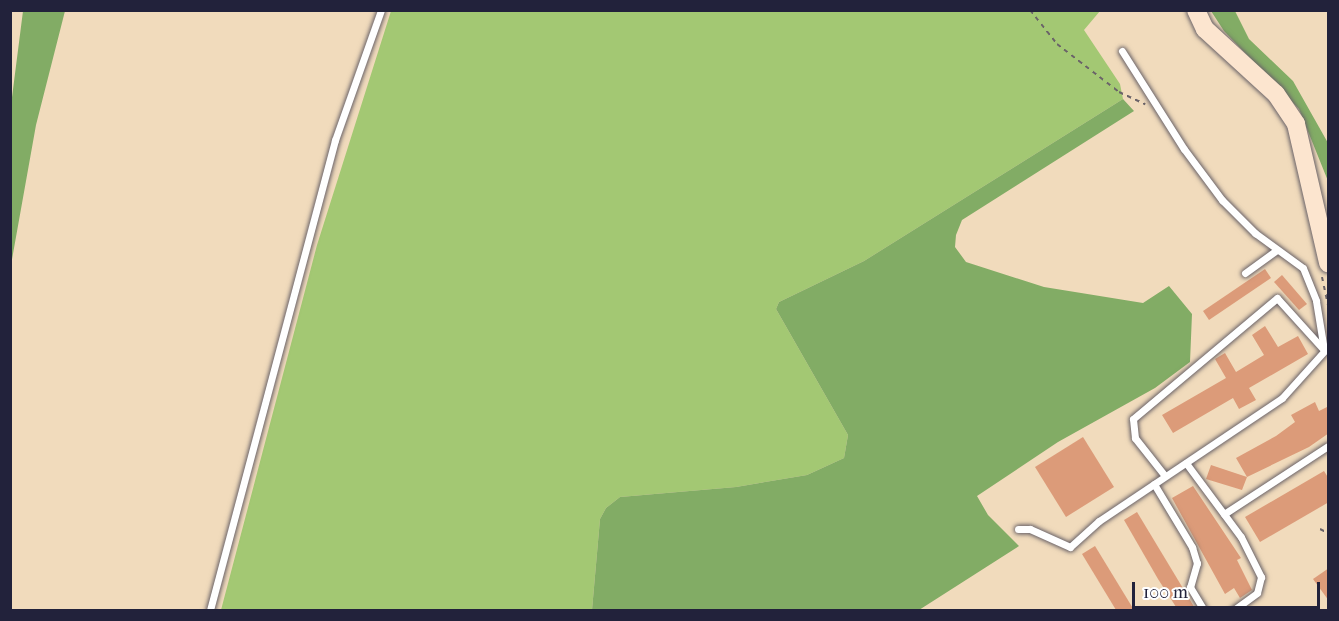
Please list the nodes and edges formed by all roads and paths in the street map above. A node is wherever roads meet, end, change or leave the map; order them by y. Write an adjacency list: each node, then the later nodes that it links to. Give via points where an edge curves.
1 (381, 10): 19 (lane, via 335,140)
2 (1030, 10): 5 (path, via 1057,44 1119,92)
3 (1196, 10): 7 (main road, via 1204,29 1276,94 1296,124)
4 (1122, 51): 5 (lane)
5 (1162, 113): 6 (lane, via 1222,200)
6 (1277, 250): 8 (lane); 10 (lane, via 1303,268 1316,302)
7 (1325, 268): 9 (path)
8 (1245, 273)
9 (1329, 306)
10 (1326, 349): 12 (lane, via 1282,398); 13 (lane, via 1277,298 1133,420 1134,438)
11 (1329, 446): 15 (lane)
12 (1186, 463): 13 (lane); 15 (lane)
13 (1165, 476): 14 (lane)
14 (1154, 484): 16 (lane, via 1098,521 1070,547 1030,529); 20 (lane, via 1192,547 1197,563 1191,587)
15 (1224, 514): 21 (lane, via 1261,577 1257,593)
16 (1018, 529)
17 (1320, 529): 18 (path)
18 (1329, 533)
19 (210, 610)
20 (1204, 610)
21 (1234, 610)

